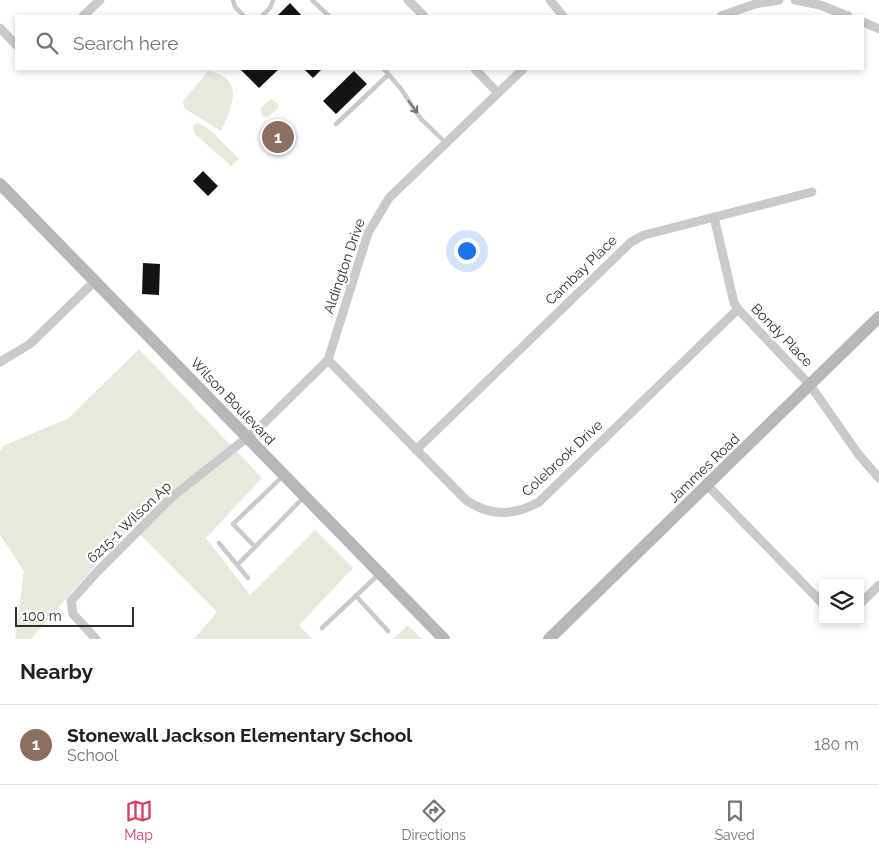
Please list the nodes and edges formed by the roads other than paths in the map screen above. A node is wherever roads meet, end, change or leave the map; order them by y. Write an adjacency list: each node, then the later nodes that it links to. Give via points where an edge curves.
1 (100, 0): 9 (street)
2 (233, 0): 10 (lane)
3 (312, 0): 12 (lane)
4 (408, 0): 13 (street)
5 (550, 0): 14 (street)
6 (779, 0): 15 (street, via 755,4)
7 (795, 0): 16 (street)
8 (273, 1): 11 (lane)
9 (84, 15)
10 (242, 15)
11 (263, 15)
12 (328, 15)
13 (423, 15)
14 (561, 15)
15 (725, 15)
16 (845, 15)
17 (864, 22): 19 (street)
18 (0, 28): 20 (street)
19 (879, 29)
20 (15, 44)
21 (385, 70): 24 (lane)
22 (475, 70): 25 (street)
23 (522, 70): 25 (street, Aldington Drive)
24 (388, 75): 26 (lane); 27 (lane, one-way to 27, via 421,119)
25 (497, 92): 27 (street, Aldington Drive)
26 (336, 124)
27 (446, 143): 34 (street, Aldington Drive, via 389,198 375,219 362,249)
28 (0, 184): 31 (main road, Wilson Boulevard)
29 (812, 192): 30 (street, Cambay Place)
30 (714, 217): 32 (street, Bondy Place); 38 (street, Cambay Place, via 644,235 631,242)
31 (95, 281): 35 (street, via 30,344); 37 (main road, Wilson Boulevard)
32 (738, 309): 36 (street, Bondy Place); 38 (street, Colebrook Drive, via 539,502 527,509 504,514 476,507)
33 (879, 317): 36 (main road, Jammes Road)
34 (328, 360): 37 (street, Aldington Drive); 38 (street, Colebrook Drive)
35 (0, 362)
36 (810, 385): 40 (street, Bondy Place); 41 (main road, Jammes Road)
37 (247, 437): 39 (main road, Wilson Boulevard); 54 (street, 6215-1 Wilson Ap, via 172,497 71,601 73,614)
38 (416, 450)
39 (284, 475): 42 (main road, Wilson Boulevard); 44 (lane, via 233,524)
40 (879, 478)
41 (707, 485): 50 (street); 56 (main road, Jammes Road)
42 (305, 496): 44 (lane); 46 (main road, Wilson Boulevard)
43 (219, 543): 45 (lane)
44 (255, 547): 45 (lane)
45 (237, 565): 47 (lane)
46 (380, 573): 49 (lane); 55 (main road, Wilson Boulevard)
47 (248, 578)
48 (879, 586): 51 (street)
49 (356, 596): 52 (lane); 53 (lane)
50 (819, 600)
51 (864, 600)
52 (322, 628)
53 (388, 631)
54 (96, 639)
55 (444, 639)
56 (549, 639)

